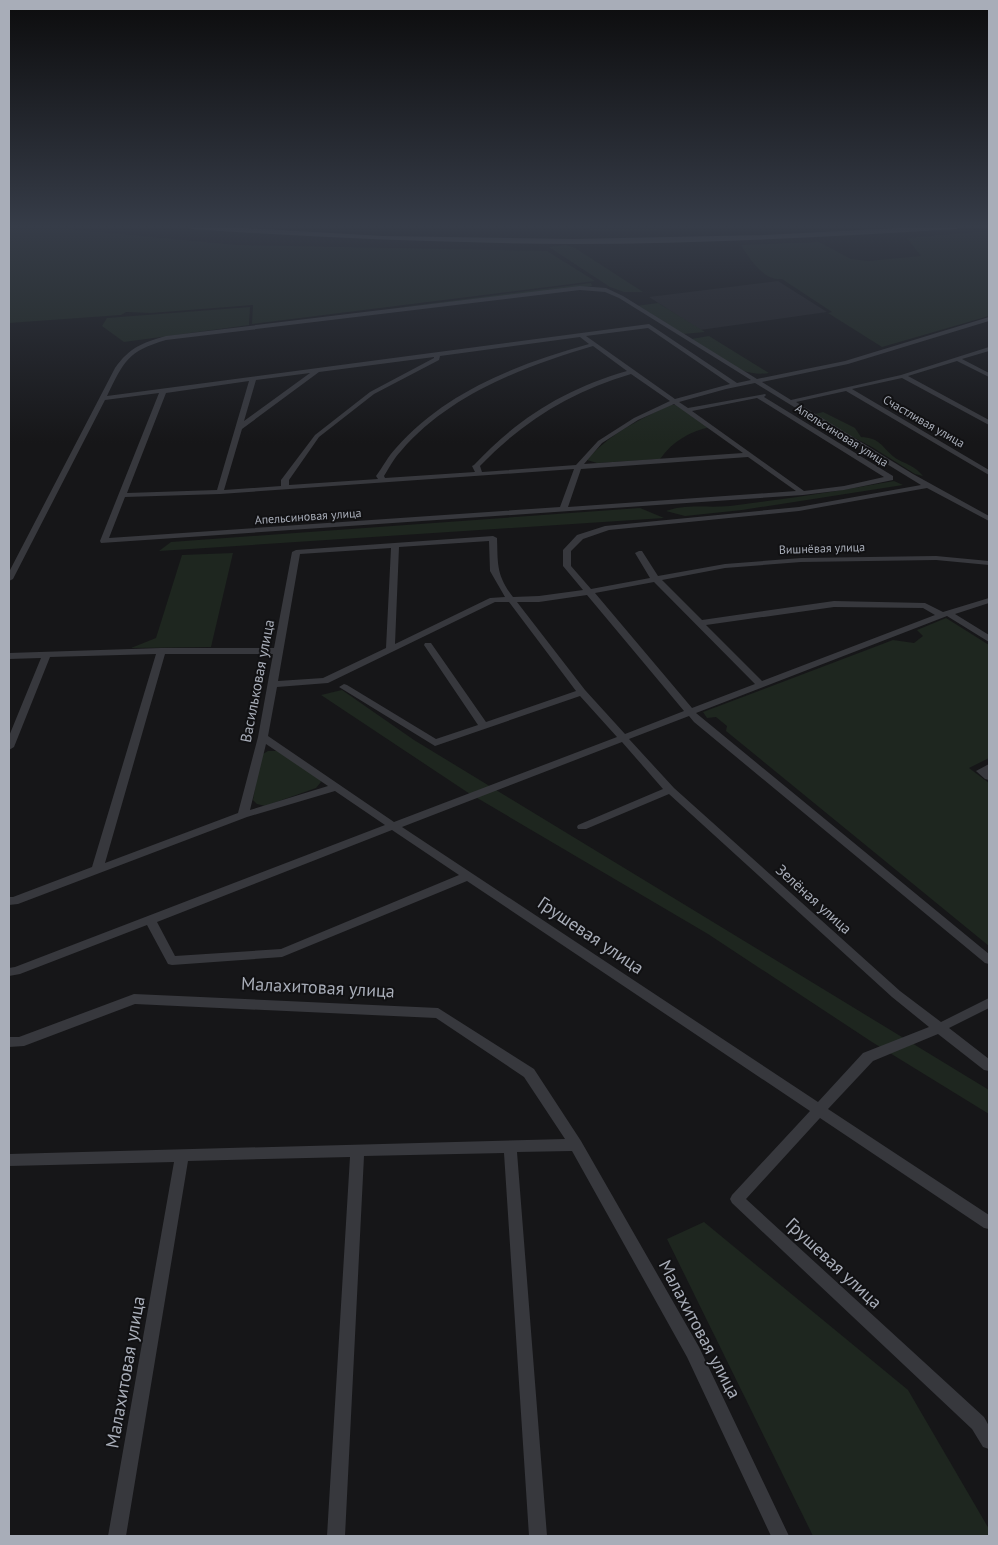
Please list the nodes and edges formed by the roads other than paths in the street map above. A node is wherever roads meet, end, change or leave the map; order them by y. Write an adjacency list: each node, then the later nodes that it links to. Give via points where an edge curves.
1 (488, 299): 20 (street, via 166,338 140,345 127,354)
2 (624, 299): 14 (street)
3 (989, 319): 14 (street, via 846,363)
4 (581, 335): 5 (street); 7 (street); 15 (street, via 649,326)
5 (594, 344): 10 (street); 30 (street, via 485,384 440,411 403,443 380,476)
6 (989, 349): 8 (street, Счастливая улица)
7 (437, 355): 9 (street); 32 (street, via 437,359 372,393 317,436 285,480)
8 (957, 359): 11 (street); 12 (street, Счастливая улица)
9 (318, 371): 13 (street); 25 (street)
10 (633, 371): 21 (street); 29 (street, via 606,378 528,418 476,466)
11 (989, 375)
12 (903, 376): 16 (street, Счастливая улица); 24 (street, Счастливая улица)
13 (253, 379): 17 (street); 25 (street)
14 (758, 381): 15 (street); 18 (street)
15 (736, 385): 21 (street)
16 (847, 389): 22 (street, Счастливая улица); 28 (street, Счастливая улица)
17 (163, 391): 20 (street); 35 (street, Апельсиновая улица)
18 (773, 393): 19 (street); 22 (street)
19 (758, 396): 23 (street); 34 (street, Апельсиновая улица, via 890,478)
20 (104, 398): 41 (street)
21 (676, 401): 23 (street); 27 (street, via 636,419 600,442)
22 (789, 402): 31 (street)
23 (688, 410): 26 (street)
24 (989, 423)
25 (240, 427): 33 (street)
26 (750, 455): 27 (street); 34 (street)
27 (578, 467): 29 (street); 36 (street)
28 (989, 473)
29 (479, 474): 30 (street)
30 (382, 481): 32 (street)
31 (929, 486): 37 (street); 43 (street, via 799,509 608,528 580,537 567,550 567,566)
32 (286, 487): 33 (street)
33 (220, 492): 35 (street)
34 (803, 493): 36 (street, Апельсиновая улица)
35 (123, 495): 36 (street, Апельсиновая улица, via 104,541)
36 (563, 510)
37 (989, 519)
38 (395, 545): 44 (street, via 493,538 494,571); 50 (street, Васильковая улица, via 296,552); 51 (street)
39 (639, 553): 42 (street)
40 (989, 563): 42 (street, Вишнёвая улица, via 936,558 801,560 725,566)
41 (9, 579)
42 (657, 579): 43 (street, Вишнёвая улица); 47 (street)
43 (589, 592): 44 (street, Вишнёвая улица, via 539,599); 59 (street)
44 (510, 599): 51 (street, Вишнёвая улица, via 493,600); 58 (street, Зелёная улица)
45 (989, 600): 46 (street)
46 (945, 614): 47 (street, via 925,606 834,604); 48 (street); 56 (street)
47 (700, 623): 56 (street)
48 (989, 639)
49 (428, 645): 60 (street)
50 (279, 650): 52 (street); 55 (street, Васильковая улица)
51 (390, 650): 55 (street, Вишнёвая улица, via 325,681)
52 (161, 651): 53 (street); 69 (street)
53 (47, 654): 54 (street); 63 (street)
54 (9, 656)
55 (273, 684): 61 (street, Васильковая улица)
56 (760, 685): 59 (street)
57 (344, 687): 60 (street, via 435,743)
58 (582, 692): 60 (street); 62 (street, Зелёная улица)
59 (690, 712): 62 (street); 73 (street)
60 (484, 726)
61 (264, 737): 64 (street, Грушевая улица); 66 (street, Васильковая улица)
62 (623, 740): 65 (street, Зелёная улица); 67 (street)
63 (9, 747)
64 (338, 787): 66 (street); 67 (street, Грушевая улица)
65 (670, 790): 68 (street); 76 (street, Зелёная улица, via 896,994)
66 (243, 815): 69 (street)
67 (393, 826): 70 (street, Грушевая улица); 72 (street)
68 (582, 826)
69 (97, 870): 71 (street)
70 (468, 876): 72 (street, via 282,953 172,961); 79 (street, Грушевая улица)
71 (9, 901)
72 (150, 920): 74 (street)
73 (989, 960)
74 (9, 972)
75 (989, 1003): 76 (street)
76 (939, 1028): 78 (street, Зелёная улица); 79 (street, via 868,1057)
77 (9, 1042): 80 (street, Малахитовая улица, via 20,1042 134,999 438,1013 529,1074)
78 (989, 1066)
79 (818, 1109): 85 (street, Грушевая улица); 86 (street, Грушевая улица, via 737,1199 978,1423)
80 (576, 1145): 81 (street); 90 (street, Малахитовая улица, via 693,1352)
81 (510, 1147): 82 (street); 89 (street)
82 (357, 1151): 83 (street); 88 (street)
83 (182, 1156): 84 (street); 87 (street, Малахитовая улица)
84 (9, 1163)
85 (989, 1223)
86 (989, 1441)
87 (118, 1536)
88 (336, 1536)
89 (538, 1536)
90 (780, 1536)

